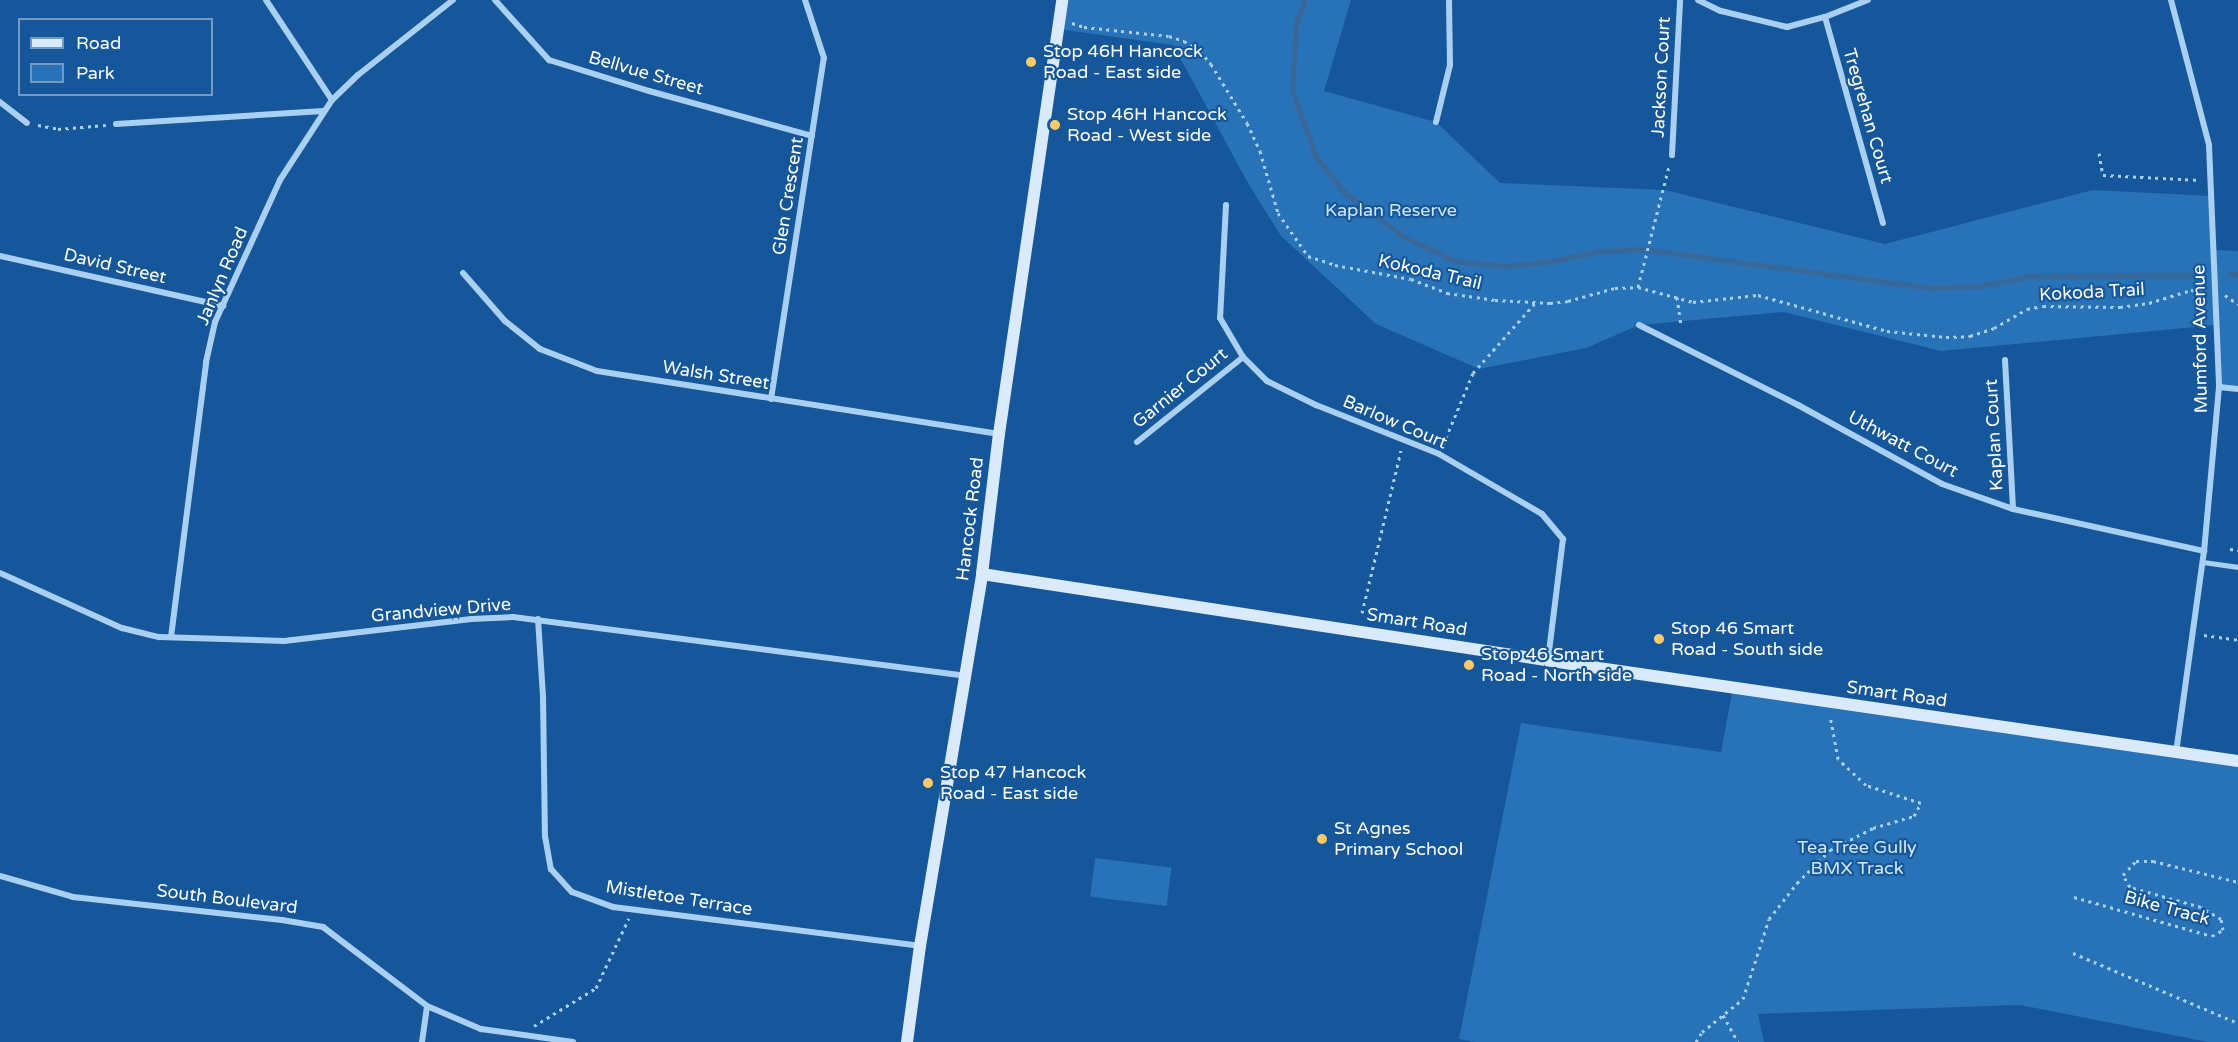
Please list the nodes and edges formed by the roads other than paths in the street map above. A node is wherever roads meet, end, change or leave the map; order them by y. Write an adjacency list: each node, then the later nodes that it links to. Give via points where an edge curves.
1 (266, 0): 12 (street)
2 (453, 0): 12 (street, Janlyn Road)
3 (495, 0): 18 (street, Bellvue Street, via 549,60)
4 (804, 0): 18 (street, Glen Crescent, via 824,58)
5 (1449, 0): 15 (street, via 1450,64)
6 (1680, 0): 19 (street, Jackson Court)
7 (1698, 0): 11 (street, via 1787,27)
8 (1868, 0): 11 (street)
9 (2171, 0): 28 (street, Mumford Avenue, via 2209,145)
10 (1062, 3): 31 (main road, Hancock Road)
11 (1825, 17): 21 (street, Tregrehan Court)
12 (332, 100): 14 (street, Janlyn Road)
13 (0, 102): 16 (street)
14 (324, 111): 17 (street); 24 (street, Janlyn Road, via 280,180)
15 (1436, 122)
16 (27, 123)
17 (117, 124)
18 (812, 136): 30 (street, Glen Crescent)
19 (1672, 155)
20 (1227, 205): 26 (street, Barlow Court, via 1220,318)
21 (1883, 222)
22 (0, 256): 24 (street, David Street)
23 (463, 273): 30 (street, Walsh Street, via 505,321 540,349 597,371)
24 (223, 306): 40 (street, Janlyn Road, via 215,322 206,362)
25 (1639, 325): 33 (street, Uthwatt Court, via 1798,405 1942,484)
26 (1243, 357): 32 (street, Garnier Court); 41 (street, Barlow Court, via 1267,381 1439,454 1542,514 1563,539)
27 (2005, 360): 33 (street, Kaplan Court)
28 (2219, 387): 29 (street); 34 (street, Mumford Avenue)
29 (2238, 389)
30 (771, 399): 31 (street, Walsh Street)
31 (999, 434): 38 (main road, Hancock Road)
32 (1137, 442)
33 (2013, 509): 34 (street, Uthwatt Court)
34 (2204, 551): 35 (street, Mumford Avenue)
35 (2203, 562): 36 (lane); 43 (street, Mumford Avenue)
36 (2238, 567)
37 (0, 573): 40 (street, Grandview Drive, via 123,628)
38 (982, 574): 41 (main road, Smart Road); 42 (main road, Hancock Road)
39 (538, 619): 40 (street, Grandview Drive, via 472,619 284,641); 42 (street, Grandview Drive); 46 (street, Mistletoe Terrace, via 545,836 551,869 572,892 613,907)
40 (171, 637)
41 (1548, 660): 43 (main road, Smart Road)
42 (965, 676): 46 (main road, Hancock Road)
43 (2176, 752): 44 (main road, Smart Road)
44 (2238, 761)
45 (0, 876): 47 (street, South Boulevard, via 73,897 323,927)
46 (920, 946): 50 (main road, Hancock Road)
47 (427, 1006): 48 (street); 49 (street, South Boulevard, via 481,1029)
48 (422, 1042)
49 (573, 1042)
50 (908, 1042)

